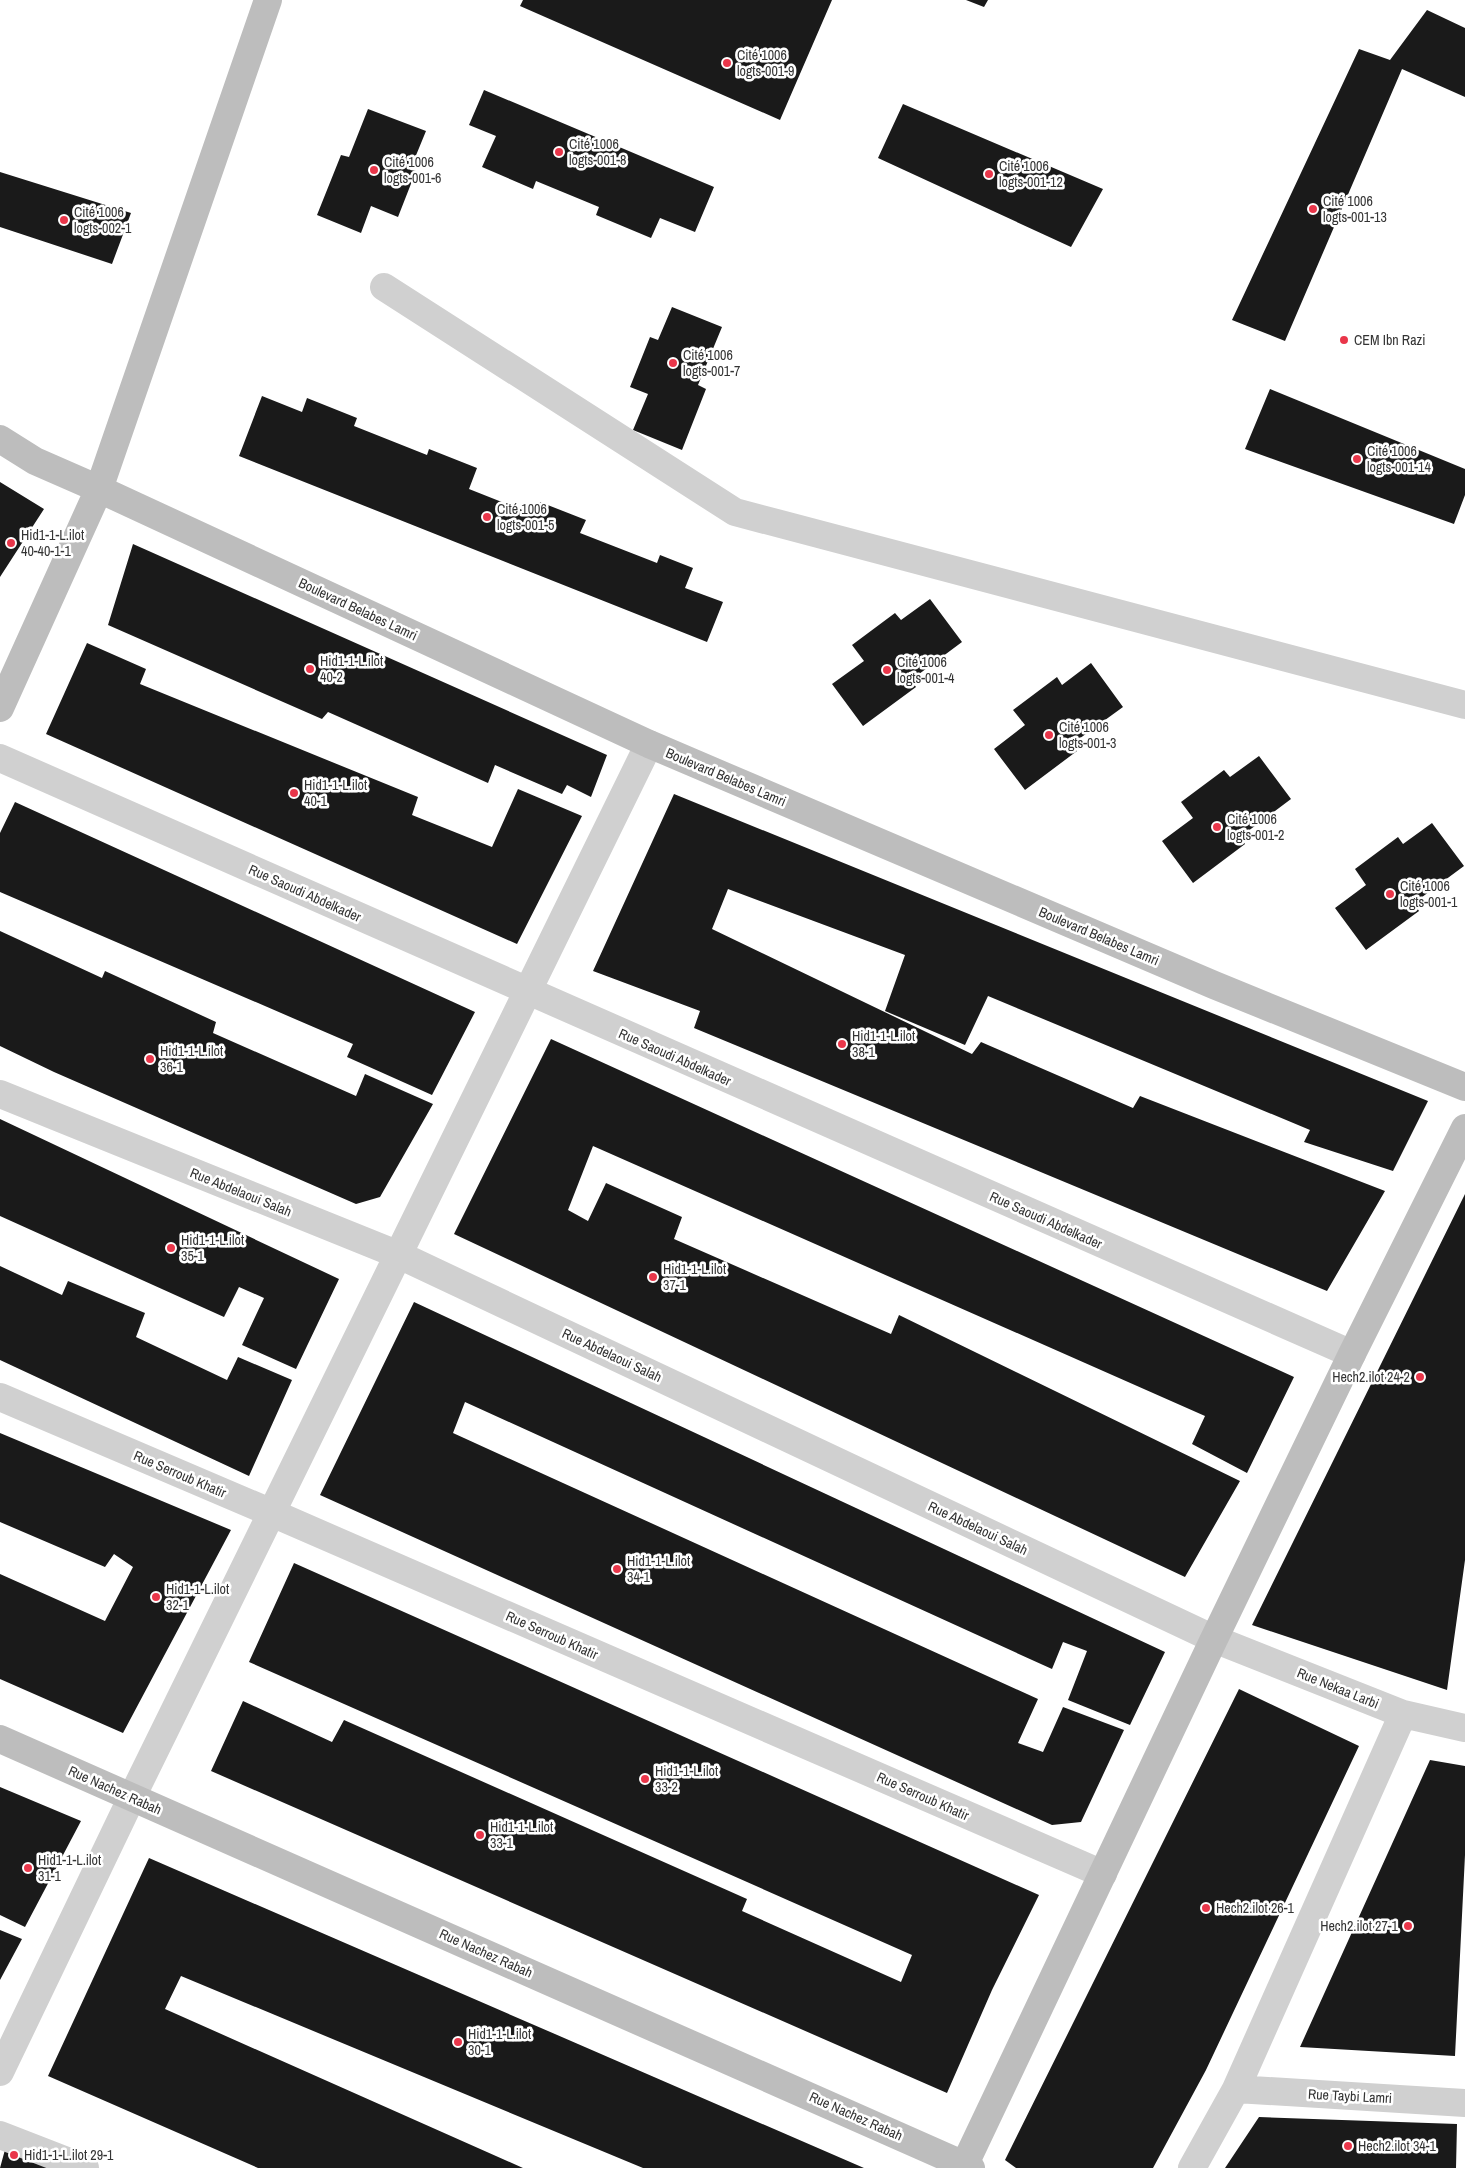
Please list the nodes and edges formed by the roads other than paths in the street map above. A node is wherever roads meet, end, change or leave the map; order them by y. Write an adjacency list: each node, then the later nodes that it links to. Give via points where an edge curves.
1 (268, 0): 4 (street)
2 (384, 287): 5 (street, via 735,512)
3 (0, 438): 4 (street, Boulevard Belabes Lamri, via 35,460)
4 (100, 489): 6 (street); 7 (street, Boulevard Belabes Lamri)
5 (1465, 706)
6 (0, 708)
7 (649, 744): 9 (street); 10 (street, Boulevard Belabes Lamri, via 1214,985)
8 (0, 758): 9 (street, Rue Saoudi Abdelkader)
9 (528, 992): 13 (street); 14 (street, Rue Saoudi Abdelkader)
10 (1465, 1087)
11 (0, 1094): 13 (street, Rue Abdelaoui Salah)
12 (1465, 1128): 14 (street)
13 (399, 1255): 16 (street); 17 (street, Rue Abdelaoui Salah)
14 (1352, 1354): 17 (street)
15 (0, 1397): 16 (street, Rue Serroub Khatir)
16 (272, 1513): 21 (street); 22 (street, Rue Serroub Khatir)
17 (1214, 1639): 18 (street, Rue Nekaa Larbi); 22 (street)
18 (1403, 1714): 19 (street, Rue Nekaa Larbi); 24 (street)
19 (1465, 1728)
20 (0, 1739): 21 (street, Rue Nachez Rabah)
21 (132, 1797): 23 (street); 27 (street, Rue Nachez Rabah)
22 (1103, 1874): 27 (street)
23 (0, 2072)
24 (1236, 2089): 25 (street, Rue Taybi Lamri); 29 (street)
25 (1465, 2103)
26 (0, 2135): 28 (street)
27 (966, 2167)
28 (85, 2168)
29 (1192, 2168)

